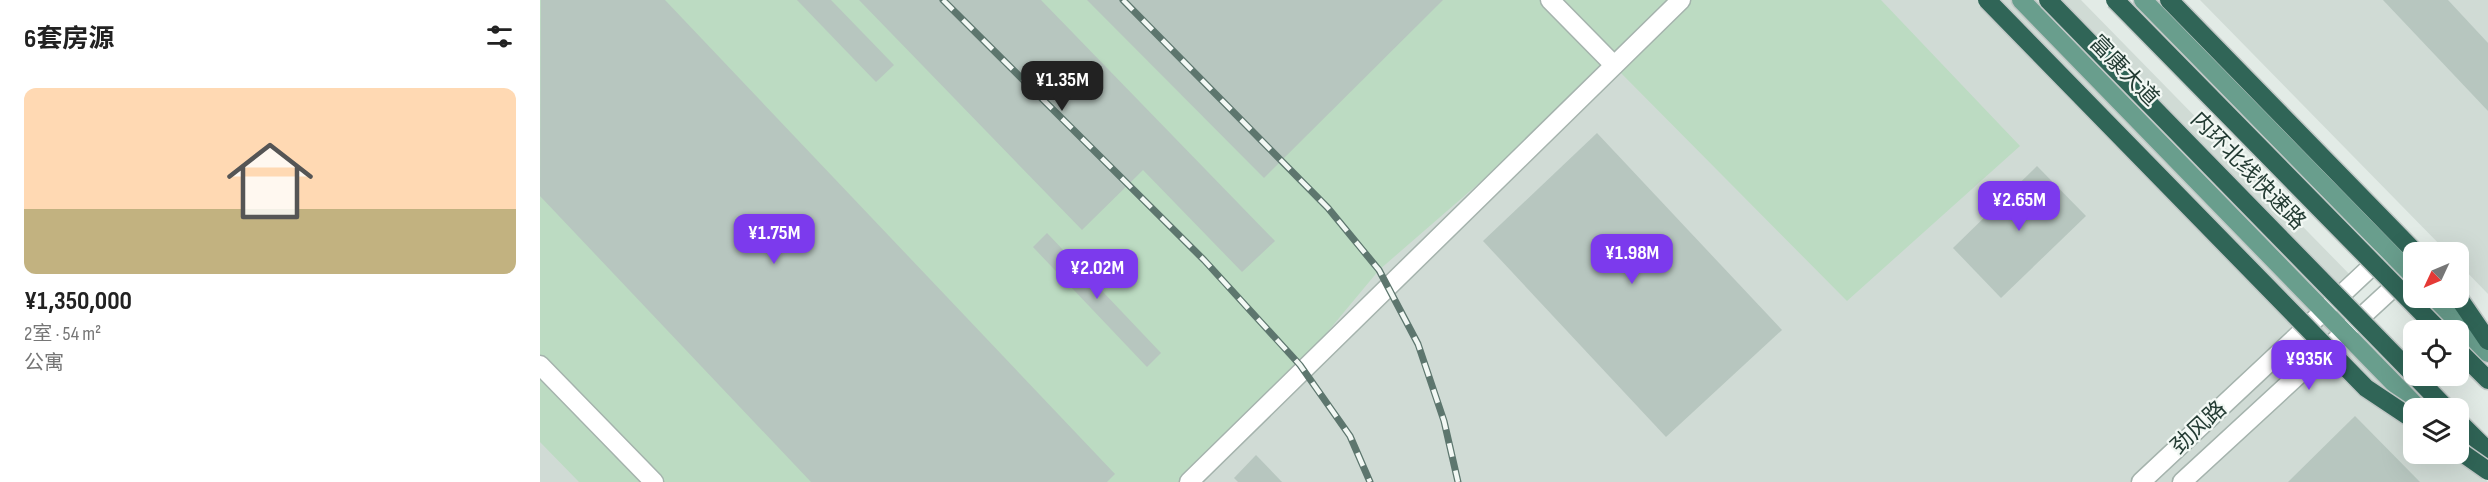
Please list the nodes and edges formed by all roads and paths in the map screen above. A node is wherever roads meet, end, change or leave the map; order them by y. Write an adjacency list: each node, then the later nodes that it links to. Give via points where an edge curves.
1 (1550, 0): 9 (street)
2 (1681, 0): 9 (street)
3 (1987, 0): 28 (highway, bridge, via 2366,388)
4 (2021, 0): 16 (main road, 富康大道)
5 (2048, 0): 22 (highway, 内环北线快速路, bridge)
6 (2115, 0): 17 (highway, 内环北线快速路, bridge)
7 (2143, 0): 11 (main road)
8 (2169, 0): 10 (highway)
9 (1614, 65): 36 (street)
10 (2405, 242)
11 (2388, 251): 12 (main road); 16 (street, 劲风路)
12 (2403, 267)
13 (2403, 282): 18 (street, 劲风路)
14 (2444, 308): 20 (main road)
15 (2466, 308): 19 (highway)
16 (2325, 313): 18 (main road, 富康大道); 37 (street, 劲风路)
17 (2429, 320)
18 (2345, 334): 26 (main road, 富康大道); 38 (street, 劲风路)
19 (2488, 341)
20 (2488, 353)
21 (2469, 361): 24 (highway)
22 (2403, 364)
23 (540, 365): 35 (street)
24 (2488, 380)
25 (2425, 386): 27 (highway, 内环北线快速路)
26 (2408, 398)
27 (2436, 398)
28 (2403, 413)
29 (2469, 432): 30 (highway)
30 (2488, 451)
31 (2469, 458): 33 (highway, bridge)
32 (2469, 461): 34 (main road)
33 (2488, 471)
34 (2488, 480)
35 (654, 482)
36 (1189, 482)
37 (2141, 482)
38 (2182, 482)

